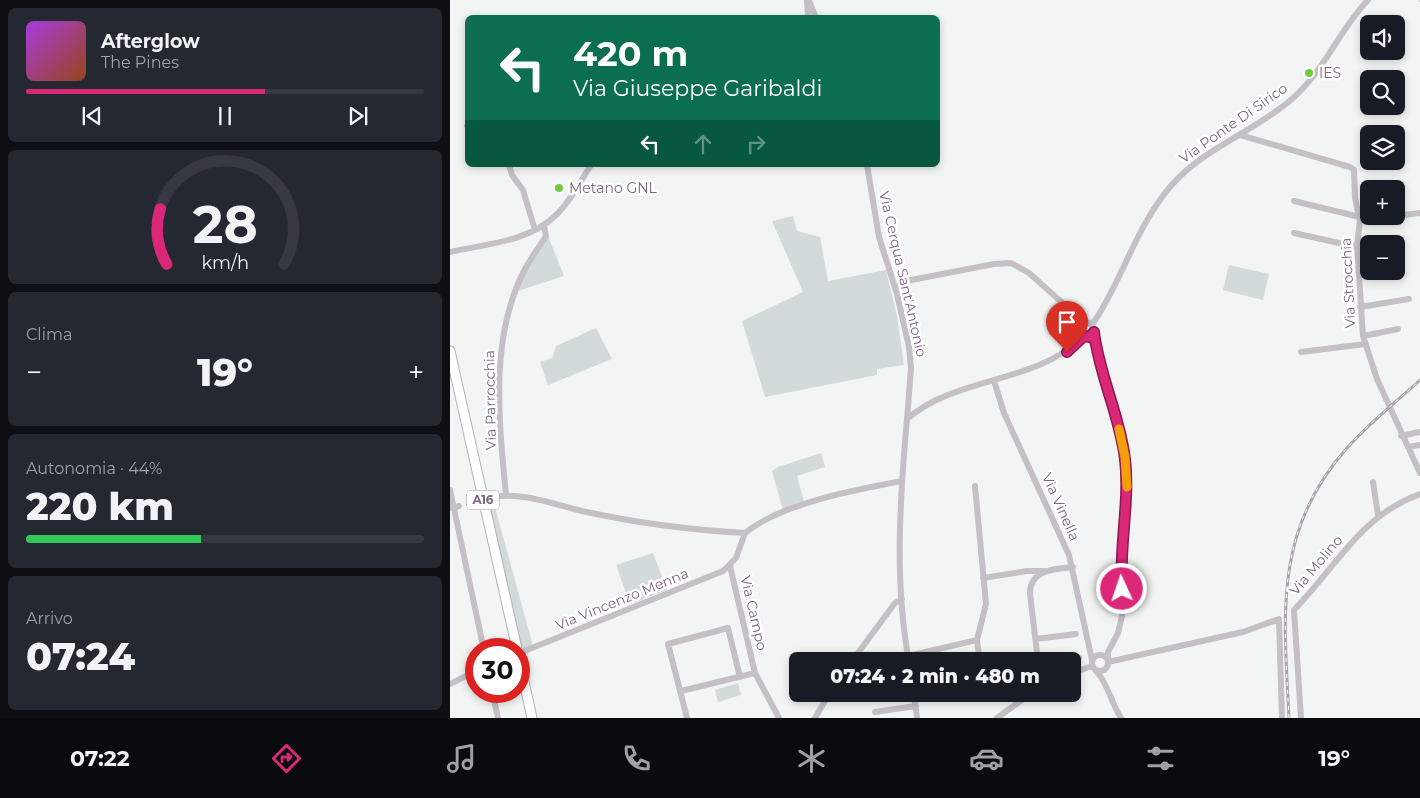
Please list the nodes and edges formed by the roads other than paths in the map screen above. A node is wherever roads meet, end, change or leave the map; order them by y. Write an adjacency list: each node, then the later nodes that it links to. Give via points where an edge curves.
1 (808, 0): 3 (street); 4 (street)
2 (1368, 0): 5 (street, Via Ponte Di Sirico, via 1308,84 1279,109)
3 (808, 15)
4 (815, 15)
5 (1240, 135): 12 (street, Via Strocchia, via 1351,168 1355,173 1355,198); 22 (street, Via Ponte Di Sirico, via 1196,162 1168,189 1147,220)
6 (510, 167): 14 (street, via 524,190)
7 (589, 167): 13 (street, via 565,205)
8 (868, 167): 18 (street, Via Cerqua Sant'Antonio, via 879,237)
9 (1294, 201): 12 (street)
10 (1420, 213): 11 (street)
11 (1405, 215)
12 (1360, 219): 16 (street, Via Strocchia)
13 (544, 226): 14 (street); 43 (street, Via Parrocchia, via 546,236 516,289 502,338 500,412)
14 (535, 230): 17 (street, via 519,237)
15 (1294, 233): 16 (street)
16 (1357, 247): 20 (street, Via Strocchia)
17 (450, 252)
18 (896, 284): 21 (street, via 1011,263 1029,273); 32 (street, Via Cerqua Sant'Antonio, via 911,368)
19 (1408, 299): 20 (street)
20 (1360, 307): 25 (street, Via Strocchia)
21 (1077, 316): 22 (street); 24 (street)
22 (1091, 327): 24 (street, Via Ponte Di Sirico); 24 (street, Via Ponte Di Sirico); 27 (street)
23 (1398, 329): 25 (street)
24 (1084, 334): 27 (street); 31 (street, via 1058,357 1025,372)
25 (1363, 336): 26 (street, Via Strocchia)
26 (1366, 344): 29 (street); 34 (street, Via Strocchia, via 1377,379)
27 (1097, 346): 60 (street, via 1123,446 1127,479 1121,555 1122,616)
28 (450, 350): 57 (highway, A16)
29 (1301, 352)
30 (450, 376): 56 (highway, A16)
31 (994, 380): 32 (street, via 934,401); 47 (street, Via Vinella, via 1004,413)
32 (907, 419): 38 (street, Via Cerqua Sant'Antonio)
33 (1420, 432): 34 (street)
34 (1402, 436): 36 (street, Via Strocchia)
35 (1420, 445): 36 (street)
36 (1408, 447): 37 (street, Via Strocchia)
37 (1420, 473)
38 (902, 481): 46 (street, via 804,504); 53 (street, Via Cerqua Sant'Antonio)
39 (1373, 482): 45 (street)
40 (975, 486): 52 (street)
41 (450, 490): 55 (street)
42 (1420, 494): 45 (street, Via Molino)
43 (506, 495): 44 (street, bridge); 46 (street, via 675,528)
44 (451, 508)
45 (1378, 515): 96 (street, Via Molino, via 1349,544 1294,610)
46 (744, 533): 48 (street, Via Campo)
47 (1070, 560): 49 (street); 50 (street, Via Vinella)
48 (730, 566): 62 (street, Via Vincenzo Menna, via 723,572); 72 (street, Via Campo)
49 (1062, 567): 50 (street); 51 (street)
50 (1073, 567): 61 (street, Via Vinella)
51 (1045, 572): 52 (street, via 1026,571); 58 (street, via 1034,580 1030,589)
52 (983, 578): 59 (street, via 985,611)
53 (902, 599): 63 (street, via 895,603); 64 (street, Via Cerqua Sant'Antonio)
54 (1076, 634): 58 (street)
55 (481, 638)
56 (508, 638)
57 (516, 638)
58 (1036, 639): 67 (street)
59 (977, 640): 65 (street); 66 (street)
60 (1114, 641): 68 (street); 69 (street, via 1108,652)
61 (1091, 648): 68 (street); 70 (street, Via Vinella)
62 (530, 649)
63 (859, 652)
64 (907, 652)
65 (933, 652)
66 (979, 652)
67 (1037, 652)
68 (1102, 655): 69 (street); 70 (street, via 1096,656)
69 (1107, 664): 70 (street, via 1102,672); 76 (street); 95 (street, via 1243,632 1280,619)
70 (1094, 666): 71 (street); 76 (street)
71 (1081, 670)
72 (755, 673): 74 (street); 90 (street, Via Campo)
73 (465, 676): 75 (street)
74 (740, 677): 77 (street); 77 (street, Via Campo, via 728,628 668,644)
75 (450, 684)
76 (1105, 684): 94 (street, via 1112,705)
77 (681, 691): 89 (street)
78 (824, 702): 91 (street)
79 (915, 702): 84 (street)
80 (1019, 702): 93 (street)
81 (495, 703): 86 (street)
82 (523, 703): 87 (highway)
83 (529, 703): 88 (highway, A16)
84 (916, 706): 85 (street); 92 (street)
85 (875, 712)
86 (498, 718)
87 (526, 718)
88 (532, 718)
89 (687, 718)
90 (779, 718)
91 (815, 718)
92 (917, 718)
93 (996, 718)
94 (1121, 718)
95 (1282, 718)
96 (1301, 718)

